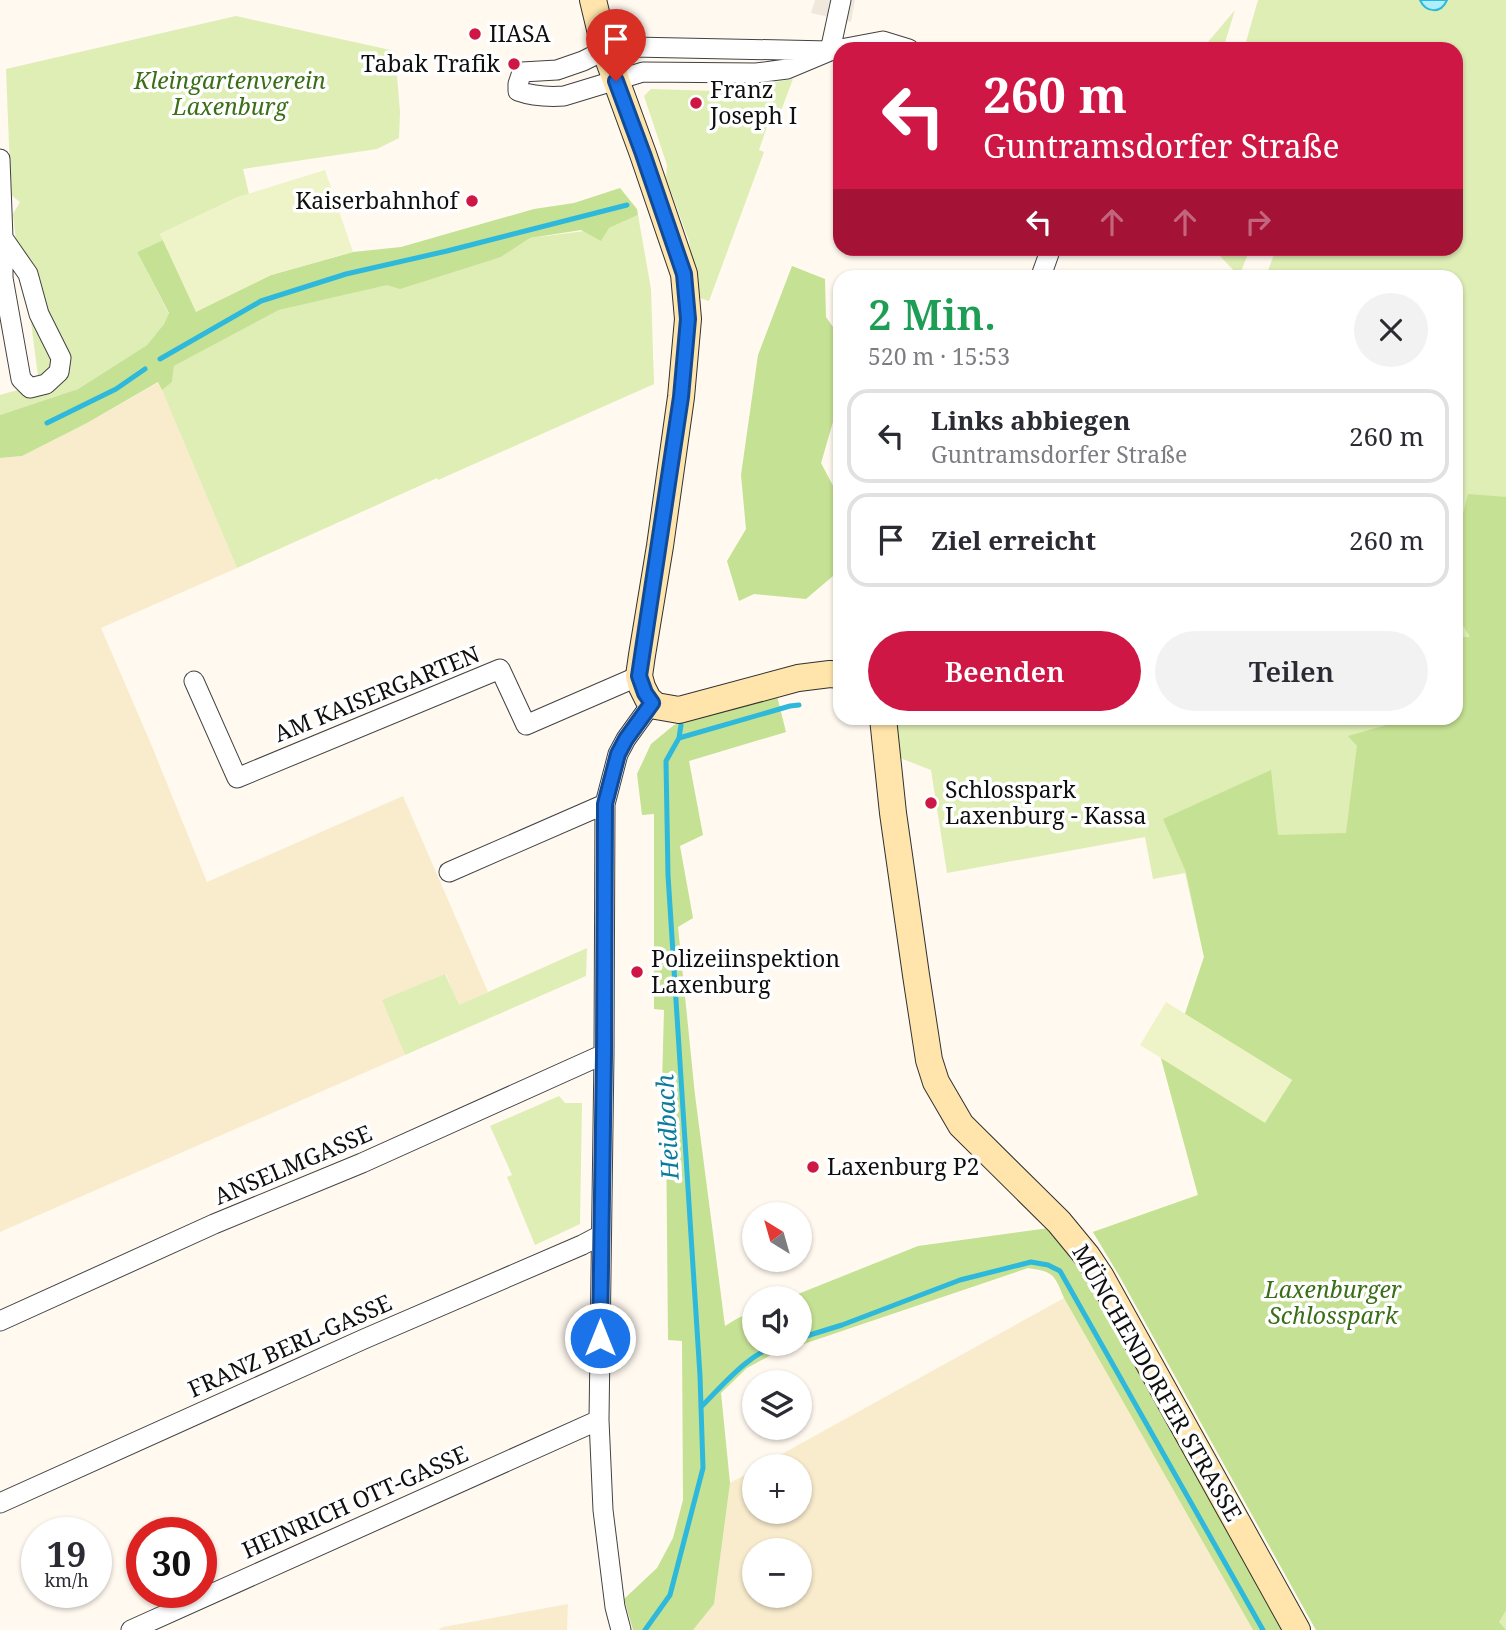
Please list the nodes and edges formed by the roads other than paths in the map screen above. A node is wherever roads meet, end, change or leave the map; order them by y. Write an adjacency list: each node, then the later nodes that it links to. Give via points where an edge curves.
1 (593, 0): 3 (main road)
2 (841, 0): 5 (street)
3 (605, 50): 5 (street); 6 (main road); 6 (street, via 557,70 522,72 519,91 564,96)
4 (833, 50): 5 (street)
5 (830, 51): 6 (street, via 788,69 643,72)
6 (616, 81): 10 (main road, via 684,274 688,319 681,397)
7 (0, 159): 8 (street)
8 (4, 238): 8 (street, via 28,274 39,314 61,358 60,372 46,384 30,388 21,379 3,278)
9 (833, 674): 12 (main road, via 798,678 679,710)
10 (639, 676): 11 (street, AM KAISERGARTEN, via 526,725 500,669 237,778); 12 (main road)
11 (194, 681)
12 (652, 703): 14 (street, via 618,754)
13 (884, 725): 23 (main road, MÜNCHENDORFER STRASSE, via 892,813 936,1082 961,1125 1037,1198 1101,1277)
14 (605, 804): 15 (street); 16 (street)
15 (449, 872)
16 (604, 1054): 17 (street); 18 (street, ANSELMGASSE)
17 (601, 1235): 19 (street); 20 (street, FRANZ BERL-GASSE)
18 (0, 1321)
19 (599, 1420): 21 (street, HEINRICH OTT-GASSE); 22 (street, via 603,1510)
20 (0, 1503)
21 (131, 1630)
22 (621, 1630)
23 (1297, 1630)

